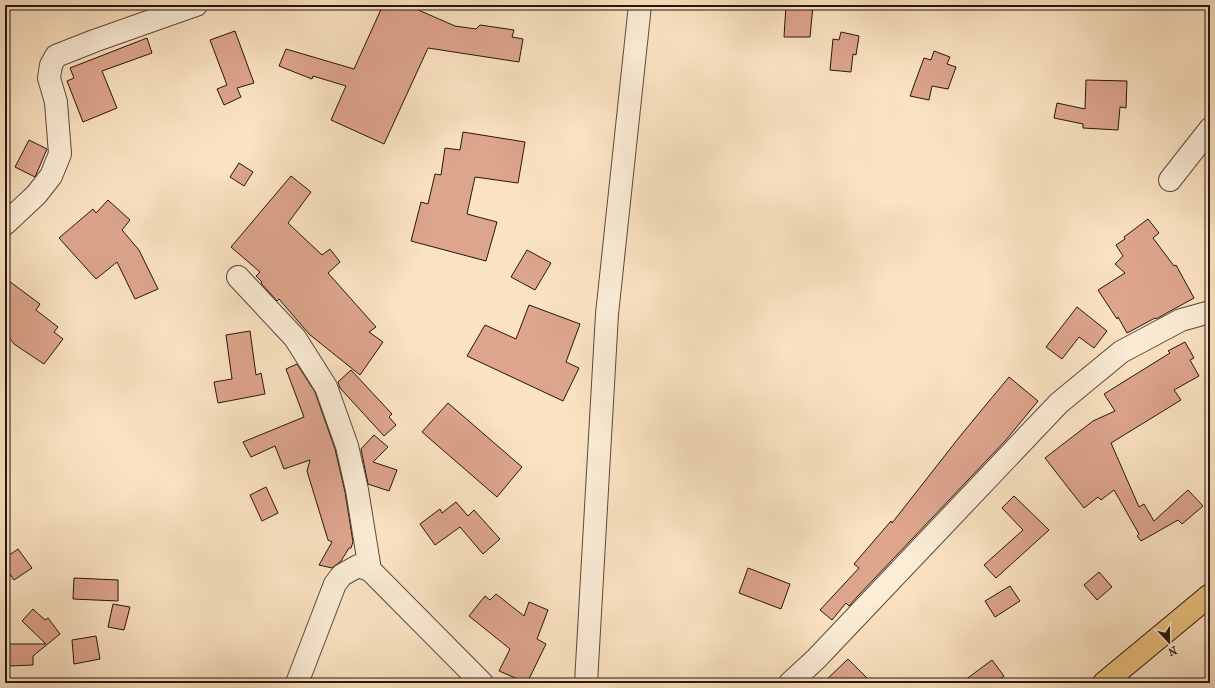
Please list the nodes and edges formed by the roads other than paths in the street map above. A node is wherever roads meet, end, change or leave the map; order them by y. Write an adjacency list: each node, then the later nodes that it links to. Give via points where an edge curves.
1 (196, 5): 5 (street, via 56,56 51,65 49,78 56,102 60,154 50,176 36,195)
2 (640, 5): 12 (street, via 607,314)
3 (1210, 129): 4 (street)
4 (1170, 180)
5 (5, 224)
6 (238, 277): 8 (street, via 295,338 326,387 348,453 357,490)
7 (1210, 312): 13 (street, via 1181,320 1121,352 1059,403 821,654)
8 (370, 570): 10 (street, via 358,566 342,575 335,584); 11 (street)
9 (1210, 595): 14 (highway)
10 (297, 683)
11 (482, 683)
12 (586, 683)
13 (790, 683)
14 (1104, 683)

